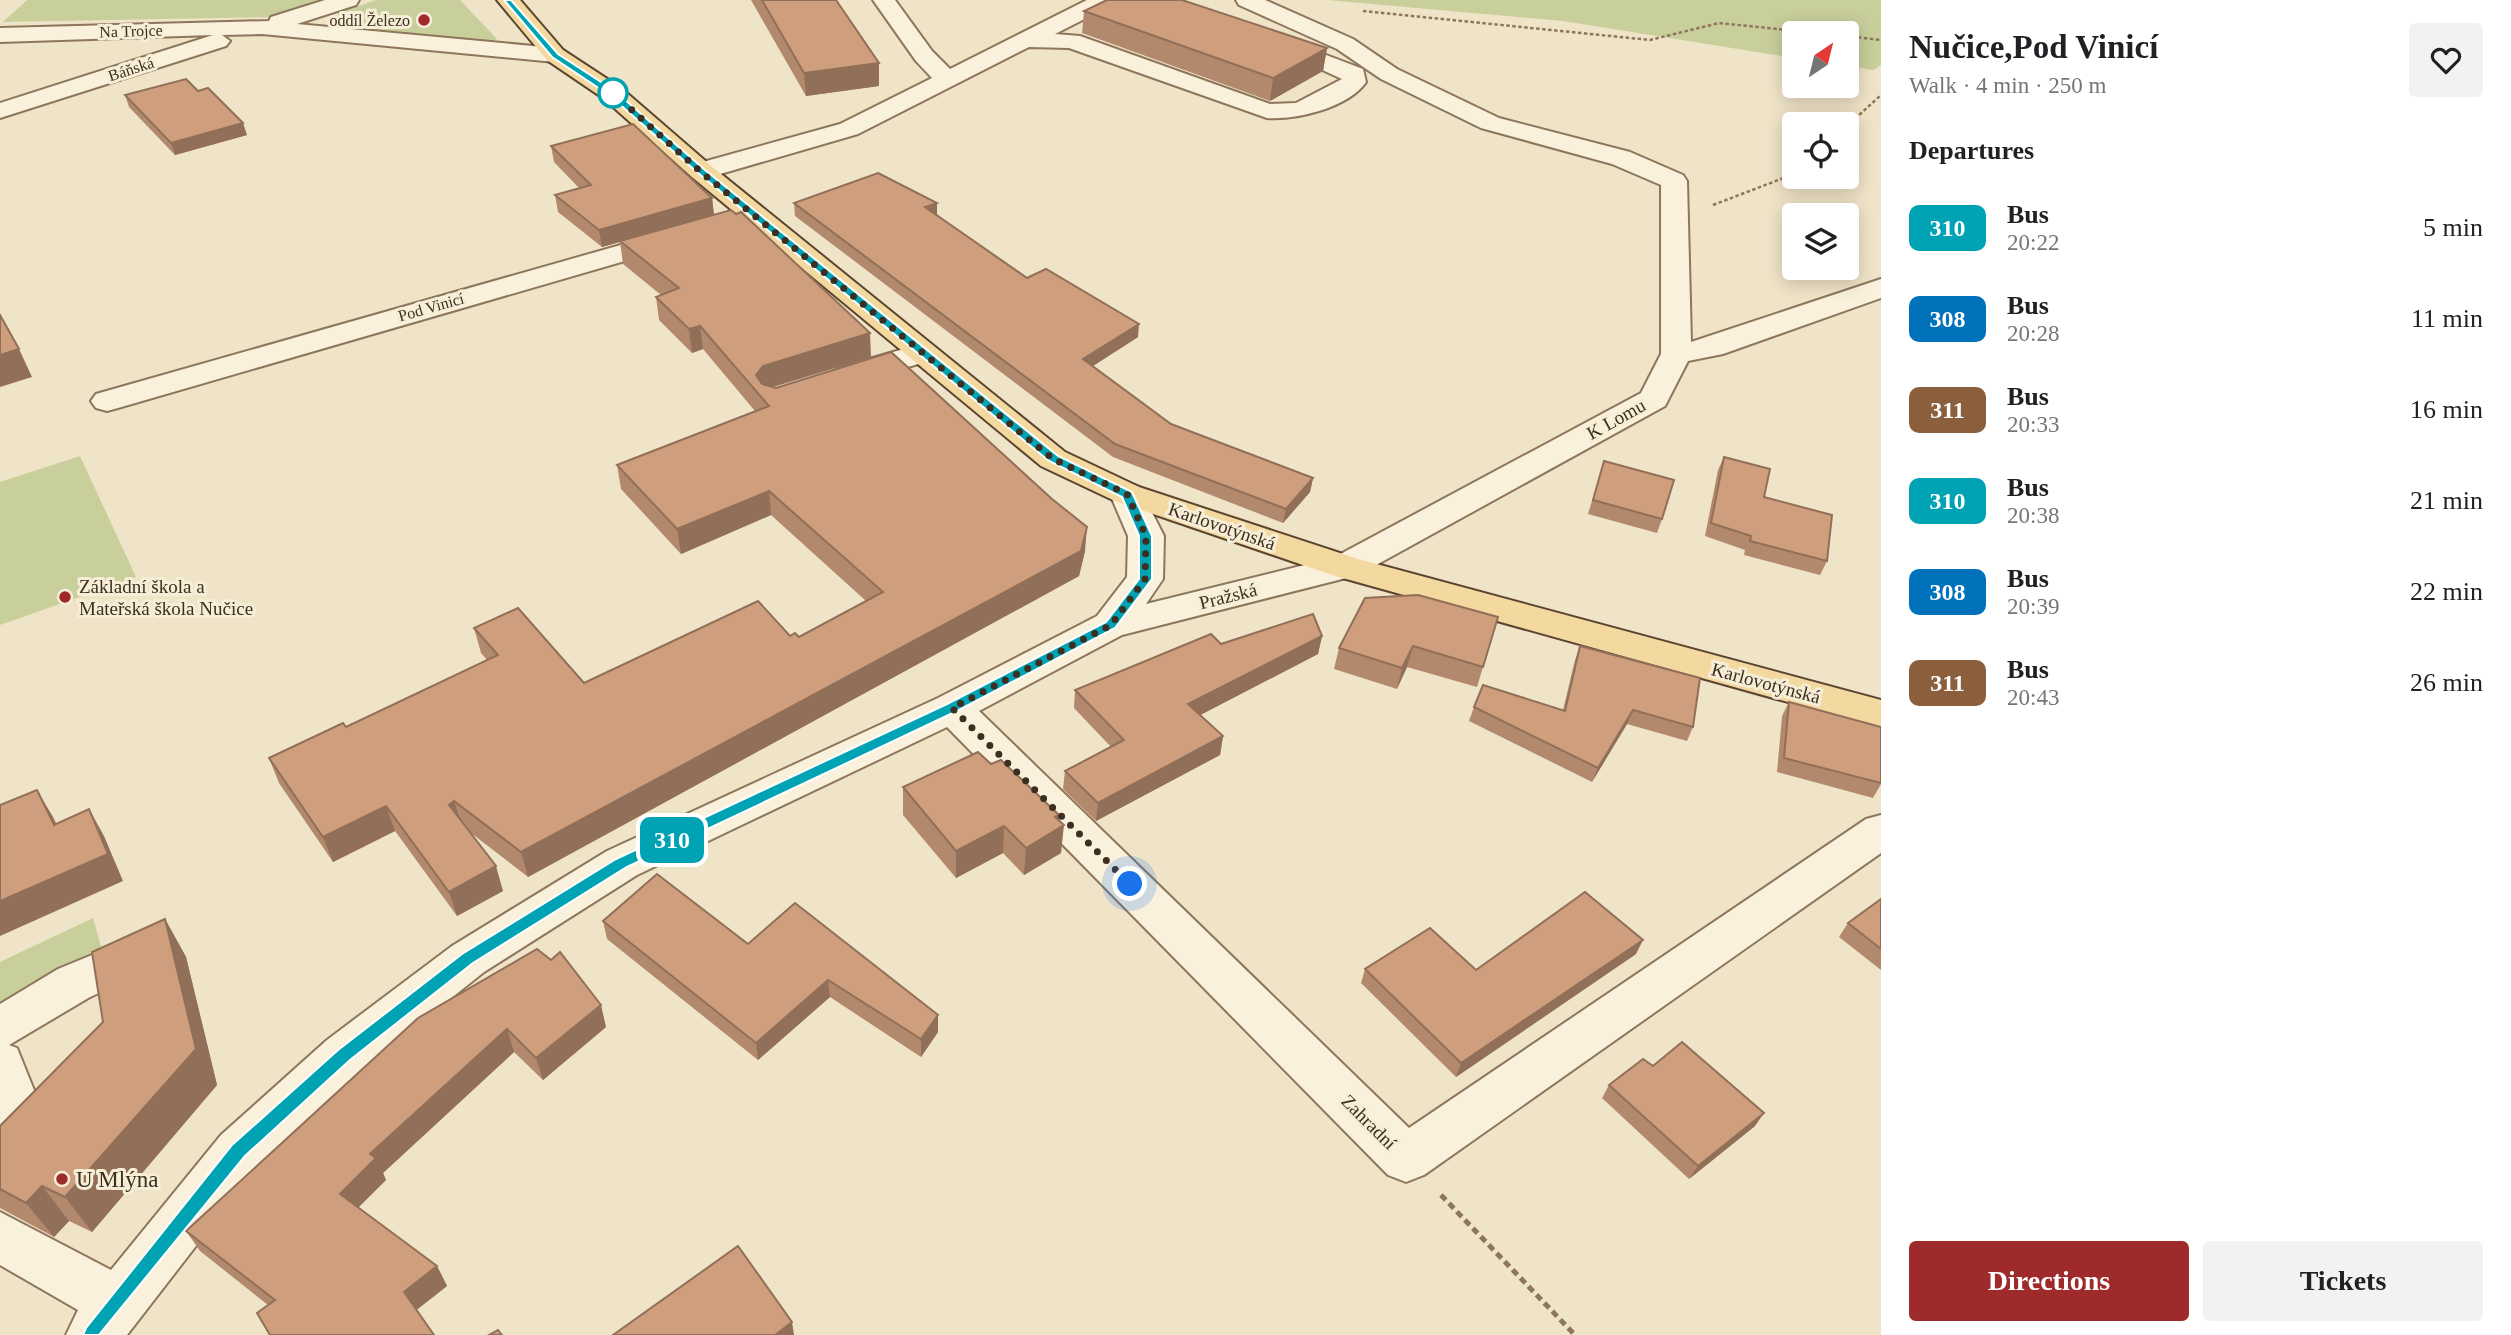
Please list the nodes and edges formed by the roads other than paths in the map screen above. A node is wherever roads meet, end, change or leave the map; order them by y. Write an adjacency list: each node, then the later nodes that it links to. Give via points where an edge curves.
1 (348, 0): 6 (street, Báňská)
2 (509, 0): 10 (main road, Karlovotýnská)
3 (884, 0): 11 (street, via 924,56)
4 (1104, 0): 8 (street)
5 (1247, 0): 17 (street, via 1345,44 1389,74 1490,123 1621,158 1674,181)
6 (262, 27): 7 (street, Na Trojce); 10 (street); 12 (street, Báňská)
7 (0, 35)
8 (1015, 45): 9 (street, via 1072,41 1267,111 1289,114 1306,110 1354,82 1355,74); 11 (street)
9 (1290, 49)
10 (555, 55): 13 (main road, Karlovotýnská, via 612,93)
11 (947, 79): 13 (street, via 849,129)
12 (0, 111)
13 (701, 172): 14 (main road, Karlovotýnská)
14 (756, 214): 16 (main road, Karlovotýnská); 19 (street, Pod Vinicí)
15 (1881, 288): 17 (street, via 1712,348)
16 (921, 353): 18 (street); 20 (main road, Karlovotýnská, via 1053,459)
17 (1676, 354): 21 (street, K Lomu, via 1654,399)
18 (825, 383)
19 (107, 401)
20 (1127, 494): 21 (main road, Karlovotýnská); 22 (street, Pražská, via 1146,536 1145,579)
21 (1345, 567): 22 (street, Pražská); 24 (main road, Karlovotýnská)
22 (1111, 625): 23 (street, Pražská)
23 (952, 708): 25 (street, Zahradní, via 1406,1159); 31 (street, Pražská, via 622,863 468,959 344,1055 239,1150)
24 (1881, 715)
25 (1881, 831)
26 (160, 946): 27 (street, via 74,983)
27 (0, 1028)
28 (0, 1063): 29 (street, via 23,1125)
29 (0, 1154)
30 (0, 1237): 31 (street)
31 (106, 1319)

